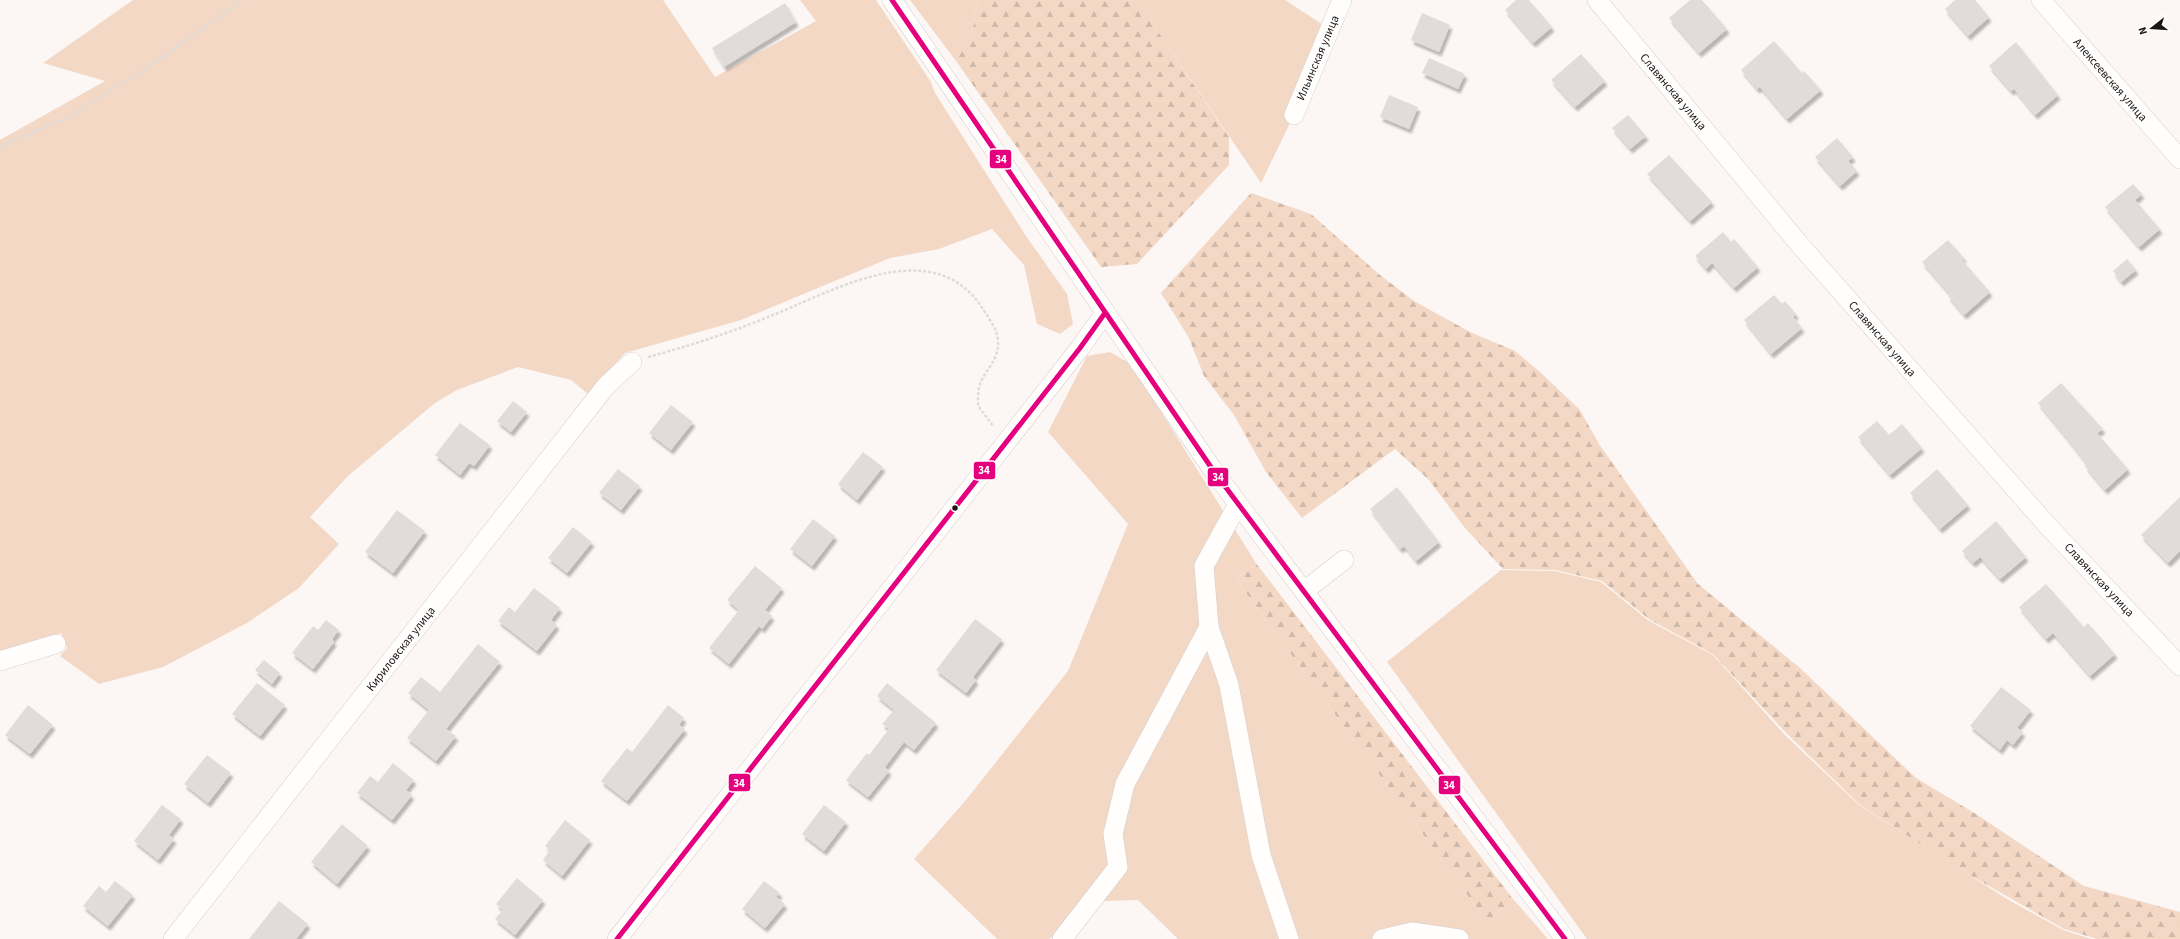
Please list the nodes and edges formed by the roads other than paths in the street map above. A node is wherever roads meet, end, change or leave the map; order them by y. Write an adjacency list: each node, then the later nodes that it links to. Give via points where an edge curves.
1 (892, 0): 7 (street)
2 (1342, 0): 5 (street, Ильинская улица)
3 (1597, 0): 15 (street, Славянская улица, via 1800,245 2047,525)
4 (2041, 0): 6 (street, Алексеевская улица)
5 (1294, 115)
6 (2180, 159)
7 (1105, 313): 9 (street); 17 (street)
8 (632, 362): 16 (street, Кириловская улица, via 606,386 577,422)
9 (1238, 504): 11 (street); 12 (street, via 1204,566)
10 (1344, 560): 11 (street)
11 (1304, 591): 22 (street)
12 (1209, 627): 18 (street, via 1125,784 1113,834 1118,867); 19 (street, via 1229,685 1261,855)
13 (56, 644): 14 (street)
14 (0, 661)
15 (2180, 666)
16 (173, 939)
17 (618, 939)
18 (1062, 939)
19 (1289, 939)
20 (1382, 939): 21 (street, via 1412,932)
21 (1459, 939)
22 (1565, 939)

